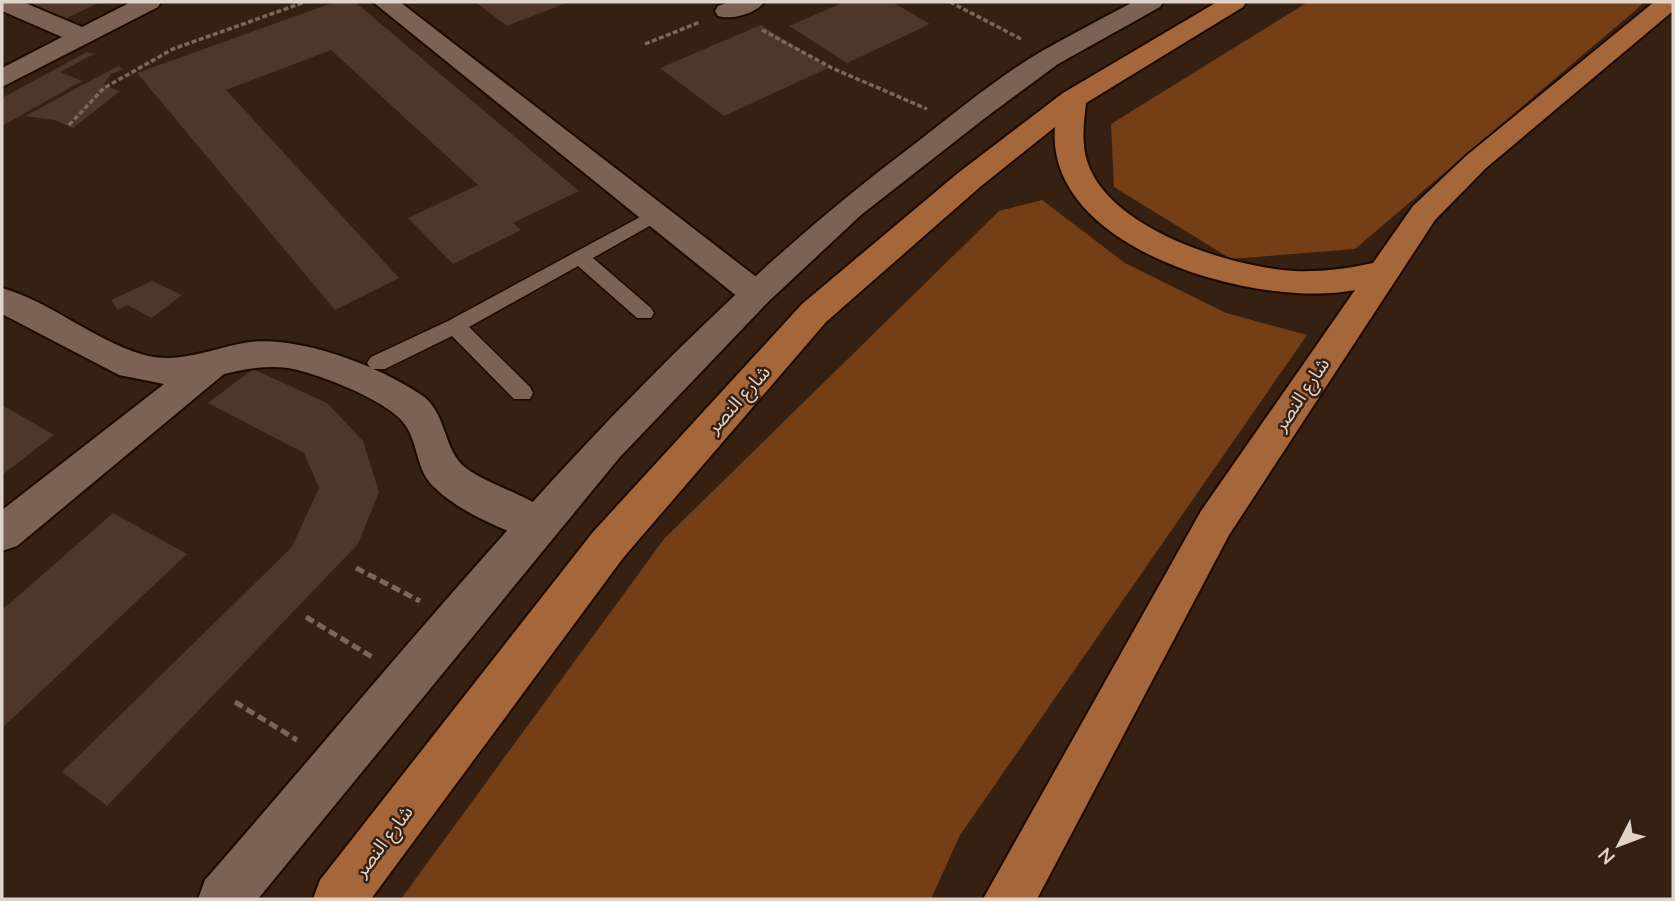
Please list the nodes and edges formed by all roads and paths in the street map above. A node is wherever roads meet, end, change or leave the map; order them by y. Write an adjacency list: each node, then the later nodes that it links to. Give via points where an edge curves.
1 (149, 2): 11 (street)
2 (305, 2): 17 (path, via 173,49 104,88)
3 (385, 2): 18 (street)
4 (752, 2): 10 (street)
5 (950, 2): 13 (path)
6 (1152, 2): 13 (street)
7 (1234, 2): 15 (main road, شارع النصر)
8 (1669, 2): 20 (main road, شارع النصر, via 1476,162 1424,213)
9 (5, 4): 11 (street)
10 (727, 11): 12 (path); 16 (path, via 832,68)
11 (81, 36): 14 (street)
12 (645, 44)
13 (1053, 55): 16 (street)
14 (2, 79)
15 (1073, 99): 20 (main road, via 1068,133 1073,166 1097,202 1138,235 1194,262 1259,278 1324,283); 37 (main road, شارع النصر, via 969,180 814,313 608,545)
16 (960, 123): 21 (street, via 850,208)
17 (69, 125)
18 (653, 216): 19 (lane); 21 (street)
19 (579, 256): 23 (lane); 24 (lane)
20 (1382, 273): 38 (main road, شارع النصر, via 1215,523)
21 (756, 294): 28 (street, via 605,447)
22 (2, 300): 26 (street, via 132,366 175,373)
23 (644, 313)
24 (455, 326): 25 (lane); 27 (lane)
25 (378, 363)
26 (212, 365): 28 (street, via 261,354 289,356 399,396 419,413 439,466 450,479); 29 (street)
27 (522, 393)
28 (539, 525): 32 (street)
29 (2, 534)
30 (356, 568): 32 (path)
31 (306, 617): 33 (path)
32 (459, 620): 33 (street)
33 (408, 680): 35 (street)
34 (235, 702): 35 (path)
35 (337, 765): 36 (street)
36 (223, 893)
37 (339, 899)
38 (1009, 899)

